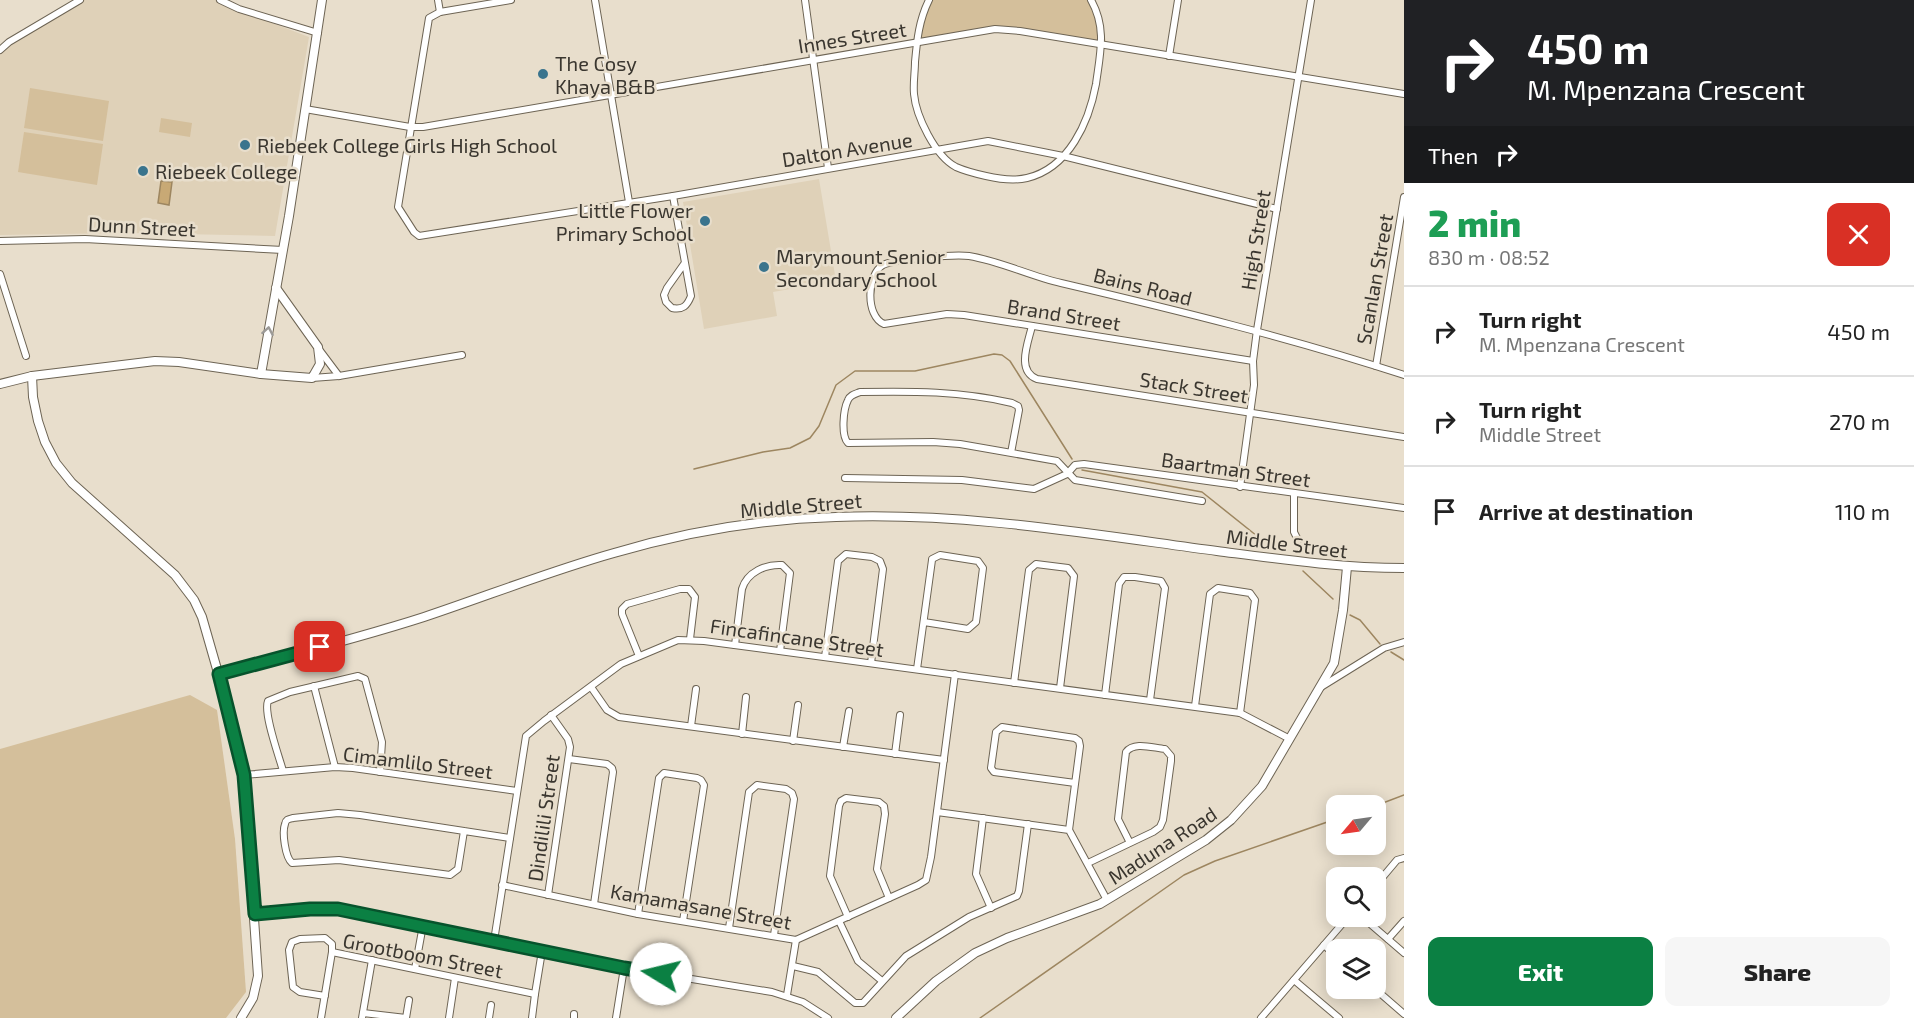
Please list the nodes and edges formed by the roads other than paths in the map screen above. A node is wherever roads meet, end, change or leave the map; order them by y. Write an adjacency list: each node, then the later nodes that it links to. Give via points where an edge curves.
1 (80, 0): 16 (street)
2 (220, 0): 13 (street)
3 (322, 0): 13 (street)
4 (438, 0): 12 (street)
5 (512, 0): 12 (street)
6 (595, 0): 20 (street)
7 (805, 0): 18 (street)
8 (929, 0): 14 (street)
9 (1091, 0): 15 (street, via 1102,28)
10 (1179, 0): 17 (street)
11 (1311, 0): 19 (street, High Street)
12 (440, 12): 23 (street, via 427,23)
13 (318, 33): 22 (street)
14 (917, 43): 15 (street, Innes Street, via 1002,29); 18 (street, Innes Street); 24 (street, via 914,96 923,125)
15 (1102, 45): 17 (street, Innes Street); 25 (street, via 1090,110 1083,129)
16 (0, 50)
17 (1169, 56): 19 (street, Innes Street)
18 (813, 60): 20 (street, Innes Street); 26 (street)
19 (1297, 76): 21 (street, Innes Street); 30 (street, High Street)
20 (611, 94): 23 (street, Innes Street); 29 (street)
21 (1404, 94)
22 (305, 109): 23 (street, Innes Street); 32 (street)
23 (410, 127): 29 (street, Dalton Avenue, via 398,207 419,236)
24 (939, 151): 25 (street, Dalton Avenue, via 991,141); 25 (street, via 955,166 1007,179 1038,174); 26 (street, Dalton Avenue)
25 (1063, 156): 30 (street, Dalton Avenue)
26 (828, 168): 27 (street, Dalton Avenue)
27 (673, 195): 29 (street, Dalton Avenue); 33 (street)
28 (1404, 196): 43 (street, Scanlan Street)
29 (629, 202)
30 (1277, 209): 38 (street, High Street)
31 (0, 241): 32 (street, Dunn Street, via 106,239)
32 (283, 250): 35 (street)
33 (684, 264): 33 (street, via 664,295 668,304 677,309 686,306 691,296)
34 (0, 274): 40 (street)
35 (276, 288): 39 (street); 44 (street, one-way to 35)
36 (873, 316): 37 (street, Brand Street, via 884,324 955,314); 38 (street, Bains Road, via 871,291 876,273 886,264 946,255 986,260 1055,282)
37 (1032, 326): 42 (street, Brand Street); 50 (street, Stack Street, via 1025,366 1034,378)
38 (1257, 330): 42 (street, High Street); 43 (street, Bains Road)
39 (318, 347): 47 (street); 48 (street, via 320,364)
40 (26, 356)
41 (462, 356): 47 (street)
42 (1253, 361): 50 (street, High Street)
43 (1376, 366): 45 (street, Bains Road)
44 (261, 374): 46 (street, via 155,361); 48 (street)
45 (1404, 375)
46 (32, 376): 49 (street); 71 (street, via 38,421 56,464 72,483 168,568 194,600)
47 (339, 376): 48 (street)
48 (312, 378)
49 (0, 384)
50 (1250, 412): 51 (street, Stack Street); 55 (street, High Street)
51 (1404, 437)
52 (1011, 453): 52 (street, via 933,442 849,443 843,434 848,400 860,392 921,391 1012,403 1019,410); 53 (street, via 1057,461)
53 (1067, 474): 54 (street, Baartman Street, via 1034,489 962,480); 55 (street, Baartman Street, via 1075,465 1084,464); 57 (street, Baartman Street, via 1075,480)
54 (845, 478)
55 (1240, 487): 56 (street, Baartman Street)
56 (1294, 493): 58 (street, Baartman Street); 59 (street, via 1294,532)
57 (1202, 501)
58 (1404, 508)
59 (1298, 540)
60 (1347, 567): 61 (street, Middle Street); 71 (street, Middle Street, via 972,519 810,518 716,530 644,545 423,617); 77 (street, Maduna Road, via 1337,654)
61 (1404, 568)
62 (924, 622): 62 (street, via 933,558 940,555 980,562 983,568 974,625 968,629); 70 (street)
63 (690, 639): 65 (street, Fincafincane Street); 67 (street, Fincafincane Street, via 674,641); 67 (street, via 695,597 689,589 627,604 622,614)
64 (1404, 642): 77 (street, via 1384,648)
65 (735, 645): 66 (street, Fincafincane Street); 66 (street, via 745,581 765,566 782,565 790,573)
66 (780, 651): 68 (street, Fincafincane Street)
67 (639, 656): 75 (street, Fincafincane Street, via 621,664)
68 (825, 657): 69 (street, Fincafincane Street); 69 (street, via 838,561 846,554 872,557 880,561 883,569)
69 (871, 663): 70 (street, Fincafincane Street)
70 (917, 669): 72 (street, Fincafincane Street)
71 (219, 674): 99 (street)
72 (955, 674): 73 (street, Fincafincane Street); 95 (street, Kamamasane Street)
73 (1014, 683): 76 (street, Fincafincane Street); 76 (street, via 1029,570 1036,564 1060,566 1070,569 1074,576)
74 (314, 686): 96 (street); 97 (street, via 267,703); 98 (street, via 354,676 365,679 382,742)
75 (591, 687): 86 (street, Fincafincane Street); 88 (street, via 616,716)
76 (1060, 688): 79 (street, Fincafincane Street)
77 (1320, 688): 90 (street, Maduna Road)
78 (696, 689): 88 (street)
79 (1105, 695): 81 (street, Fincafincane Street); 81 (street, via 1120,582 1135,577 1161,581 1165,588)
80 (746, 697): 89 (street)
81 (1150, 700): 83 (street, Fincafincane Street)
82 (798, 705): 91 (street)
83 (1195, 706): 85 (street, Fincafincane Street); 85 (street, via 1210,594 1218,588 1250,592 1255,600)
84 (849, 711): 92 (street)
85 (1240, 713): 90 (street, Fincafincane Street)
86 (551, 715): 94 (street, Dindilili Street, via 569,741); 101 (street, Fincafincane Street, via 525,739)
87 (900, 716): 93 (street)
88 (691, 726): 89 (street)
89 (742, 734): 91 (street)
90 (1290, 739): 115 (street, Maduna Road, via 1262,786 1231,820 1206,840)
91 (793, 741): 92 (street)
92 (843, 747): 93 (street)
93 (895, 754): 95 (street)
94 (569, 759): 113 (street, Dindilili Street); 116 (street, via 611,766 613,772)
95 (944, 760): 102 (street, Kamamasane Street)
96 (335, 767): 97 (street, Cimamlilo Street); 98 (street, Cimamlilo Street)
97 (283, 771): 99 (street, Cimamlilo Street)
98 (380, 772): 101 (street, Cimamlilo Street)
99 (244, 775): 118 (street)
100 (1075, 783): 100 (street, via 1080,744 1077,739 1002,728 996,732 993,771); 105 (street)
101 (517, 791): 107 (street, Fincafincane Street)
102 (936, 812): 103 (street); 114 (street, Kamamasane Street, via 926,880)
103 (983, 818): 104 (street); 117 (street, via 976,874)
104 (1028, 824): 105 (street); 117 (street, via 1018,894)
105 (1069, 830): 110 (street)
106 (464, 831): 106 (street, via 349,813 293,818 284,826 286,855 292,862 339,860 447,875 458,869); 107 (street)
107 (510, 838): 112 (street, Fincafincane Street)
108 (1130, 843): 108 (street, via 1162,824 1171,758 1165,749 1135,746 1126,752 1118,819); 110 (street)
109 (1404, 858): 111 (street)
110 (1088, 863): 115 (street)
111 (1386, 873)
112 (502, 885): 113 (street, Kamamasane Street); 131 (street, Fincafincane Street)
113 (548, 895): 116 (street, Kamamasane Street)
114 (889, 898): 120 (street, Kamamasane Street); 120 (street, via 877,870 885,807 879,802 846,798 839,806 830,874)
115 (1107, 900): 159 (street, Maduna Road, via 975,954 936,981)
116 (594, 904): 119 (street, Kamamasane Street)
117 (991, 908): 142 (street, via 965,919 904,958)
118 (255, 914): 124 (street, via 338,909); 151 (street, via 258,976 253,998)
119 (638, 914): 121 (street, Kamamasane Street); 121 (street, via 658,779 664,773 675,774 700,779 704,785)
120 (848, 917): 122 (street, Kamamasane Street)
121 (683, 921): 127 (street, Kamamasane Street)
122 (839, 921): 130 (street, Kamamasane Street); 142 (street, via 857,959)
123 (1404, 921): 129 (street)
124 (423, 926): 131 (street); 139 (street)
125 (1340, 927): 132 (street)
126 (1374, 927): 129 (street)
127 (729, 928): 128 (street, Kamamasane Street); 128 (street, via 749,792 757,785 786,789 794,799)
128 (774, 935): 130 (street, Kamamasane Street)
129 (1388, 939): 135 (street)
130 (796, 940): 137 (street)
131 (494, 941): 133 (street)
132 (1324, 945): 141 (street)
133 (542, 951): 138 (street); 143 (street)
134 (332, 952): 136 (street, Grootboom Street); 145 (street, Grootboom Street); 145 (street, via 332,944 325,938 300,939 290,946 294,988)
135 (1404, 953)
136 (372, 960): 139 (street, Grootboom Street); 150 (street)
137 (793, 966): 142 (street, via 818,972 858,1004); 144 (street)
138 (624, 968): 144 (street); 157 (street)
139 (415, 969): 140 (street, Grootboom Street)
140 (455, 978): 143 (street, Grootboom Street); 154 (street)
141 (1294, 980): 160 (street); 161 (street)
142 (882, 981)
143 (535, 994): 156 (street)
144 (788, 995): 158 (street)
145 (325, 996): 152 (street, Grootboom Street)
146 (1386, 998): 149 (street)
147 (409, 1000): 153 (street)
148 (491, 1005): 155 (street)
149 (1404, 1014)
150 (363, 1015): 153 (street)
151 (241, 1018)
152 (321, 1018)
153 (406, 1018)
154 (449, 1018)
155 (489, 1018)
156 (532, 1018)
157 (616, 1018)
158 (828, 1018)
159 (896, 1018)
160 (1261, 1018)
161 (1339, 1018)

